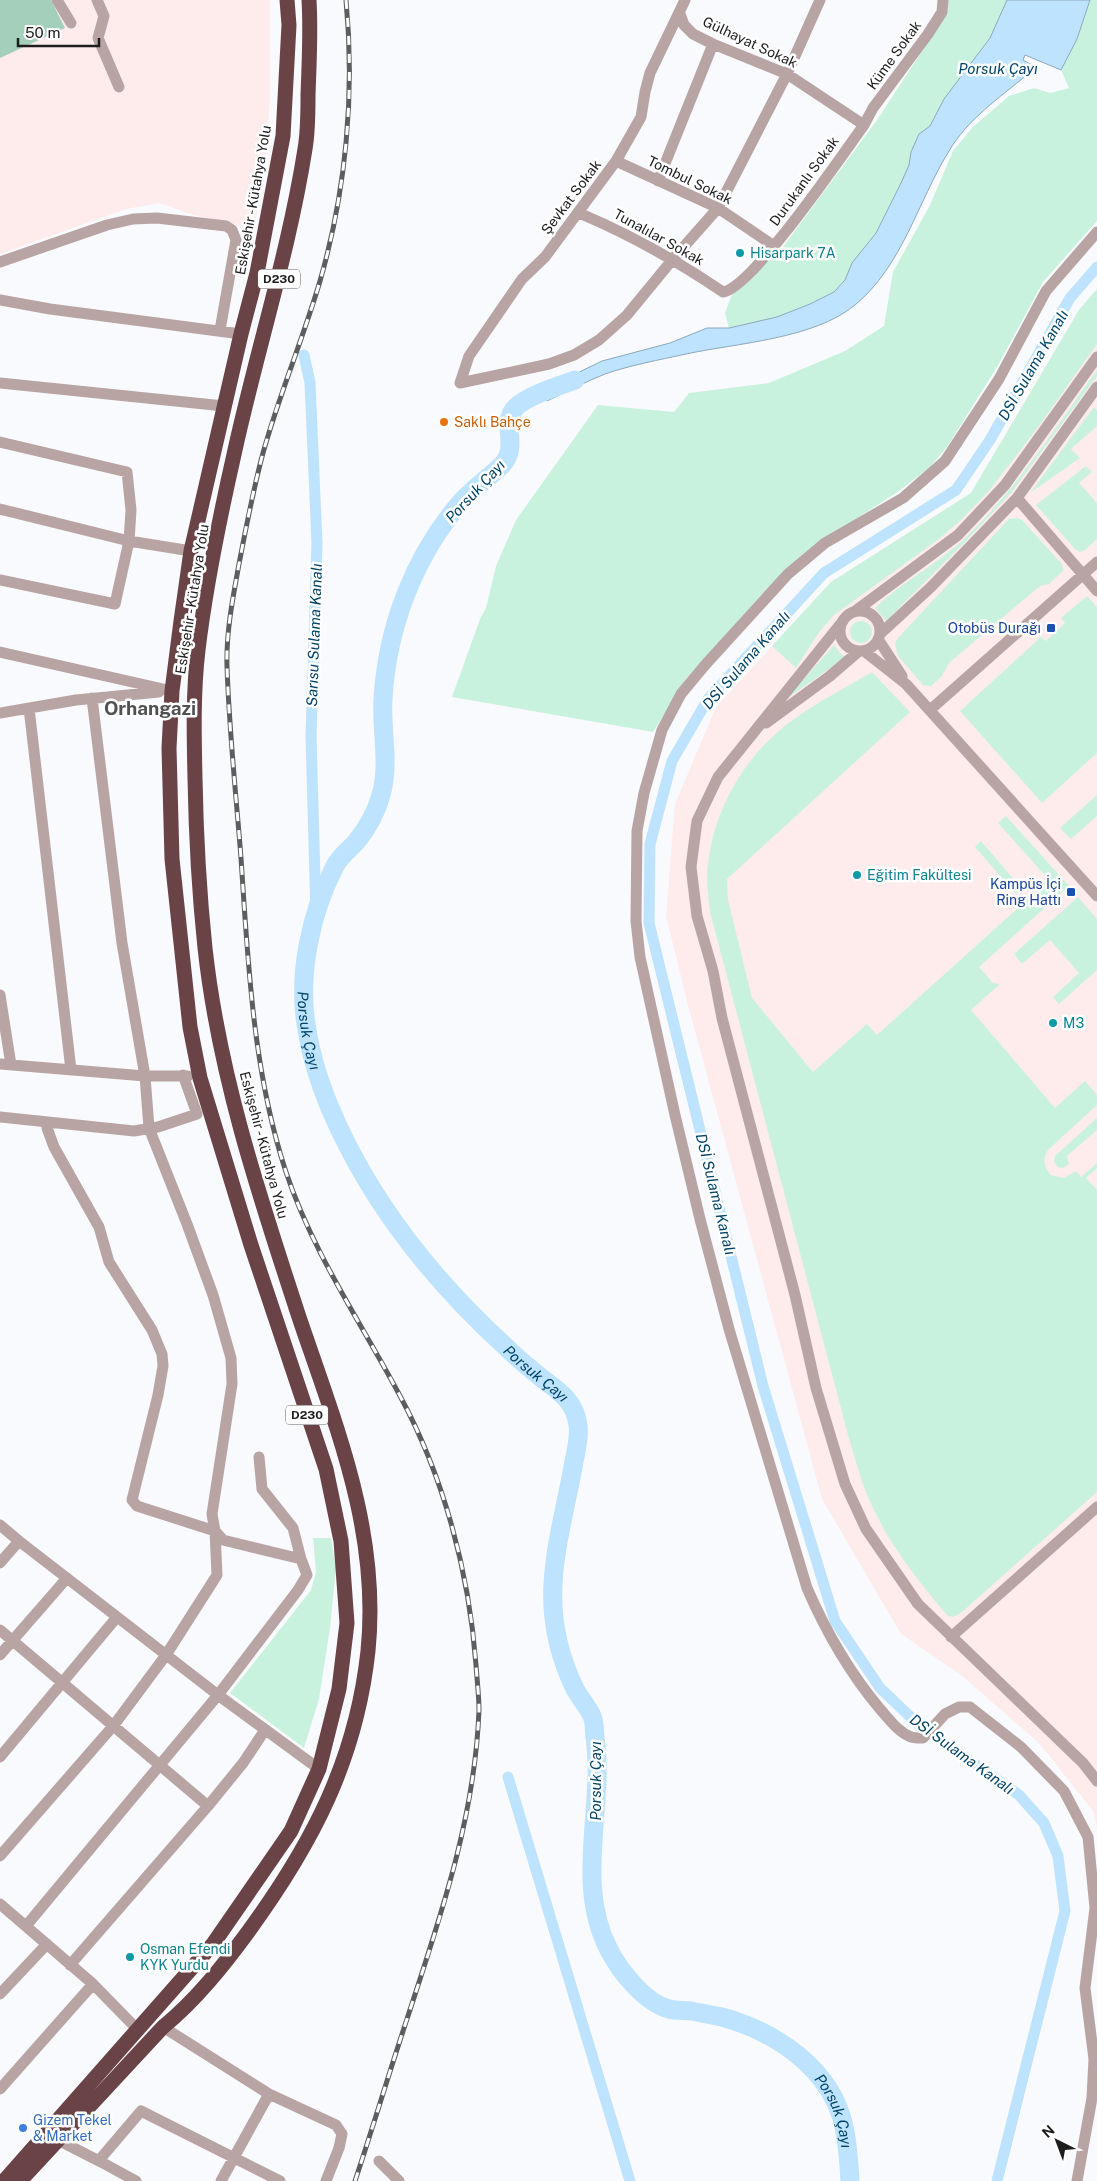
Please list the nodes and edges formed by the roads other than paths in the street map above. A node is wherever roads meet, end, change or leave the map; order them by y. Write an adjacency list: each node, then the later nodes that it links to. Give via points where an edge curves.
1 (57, 0): 9 (street)
2 (97, 0): 12 (street, via 104,16 98,38)
3 (287, 0): 25 (highway, Eskişehir - Kütahya Yolu / D230, via 289,25 283,136 258,273)
4 (309, 0): 35 (highway, Eskişehir - Kütahya Yolu / D230, via 307,144 279,278 236,446)
5 (686, 0): 8 (street, Şevkat Sokak)
6 (820, 0): 11 (street)
7 (943, 0): 13 (street, Küme Sokak, via 942,12)
8 (680, 14): 10 (street, Gülhayat Sokak, via 684,25); 14 (street, Şevkat Sokak, via 650,73 641,117)
9 (71, 23)
10 (713, 44): 11 (street, Gülhayat Sokak); 15 (street)
11 (787, 74): 13 (street, Gülhayat Sokak); 16 (street)
12 (119, 87)
13 (864, 125): 19 (street, Durukanlı Sokak)
14 (616, 161): 15 (street, Tombul Sokak); 17 (street, Şevkat Sokak)
15 (658, 180): 16 (street, Tombul Sokak)
16 (718, 208): 19 (street, Tombul Sokak); 20 (street)
17 (579, 213): 20 (street, Tunalılar Sokak); 20 (street, Şevkat Sokak, via 545,257 522,279 469,356 460,383 549,364 574,355 599,340 628,315)
18 (1097, 232): 107 (street, via 1046,291 999,379 945,461 903,498 826,543 788,574 681,694 662,730 644,793 637,831 636,921 640,957 674,1115 729,1329 807,1588 822,1623 843,1660 895,1726 912,1737 922,1738 945,1714 959,1707 970,1707 1021,1747 1064,1791 1088,1836 1095,1908 1085,1988 1094,2059 1092,2098)
19 (774, 246): 22 (street, Durukanlı Sokak, via 741,282 730,291)
20 (673, 258): 22 (street, Tunalılar Sokak)
21 (0, 262): 24 (street, via 133,219 157,218 226,226 232,230 236,240)
22 (723, 292)
23 (0, 300): 24 (street)
24 (220, 330): 25 (street)
25 (241, 334): 29 (highway, Eskişehir - Kütahya Yolu / D230)
26 (1097, 357): 40 (street, via 1005,485 958,535)
27 (0, 383): 29 (street)
28 (1097, 387): 31 (street)
29 (224, 406): 34 (highway, Eskişehir - Kütahya Yolu / D230)
30 (0, 442): 33 (street, via 127,472)
31 (1017, 498): 37 (street); 42 (street)
32 (0, 509): 33 (street)
33 (129, 541): 34 (street); 38 (street, via 115,604)
34 (191, 551): 35 (highway); 46 (highway, Eskişehir - Kütahya Yolu / D230)
35 (213, 554): 92 (highway, Eskişehir - Kütahya Yolu / D230, via 195,684 197,857 205,954 242,1138 360,1506 370,1582 371,1619 363,1691 353,1730 331,1795 311,1837 231,1956 184,2010)
36 (1097, 562): 37 (street)
37 (1083, 575): 39 (street); 49 (street)
38 (0, 580)
39 (1097, 591)
40 (854, 612): 41 (street); 42 (street, via 873,616 879,624)
41 (843, 621): 43 (street, via 842,641 849,648); 51 (street)
42 (879, 636): 43 (street, via 873,646); 45 (street)
43 (861, 651): 45 (street); 51 (street)
44 (0, 652): 46 (street)
45 (906, 684): 49 (street)
46 (172, 691): 47 (street); 58 (highway, Eskişehir - Kütahya Yolu / D230, via 169,748 172,859 190,1027)
47 (92, 698): 48 (street); 56 (street, via 122,943)
48 (29, 708): 50 (street); 55 (street)
49 (930, 710): 52 (street)
50 (0, 713)
51 (752, 733): 72 (street, via 718,777 697,821 691,867 697,916 816,1388 845,1484 866,1529 890,1566 918,1604)
52 (1097, 896)
53 (0, 995): 54 (street)
54 (6, 1064): 55 (street)
55 (71, 1070): 56 (street)
56 (145, 1076): 57 (street); 61 (street)
57 (183, 1076): 58 (street); 61 (street, via 197,1114)
58 (200, 1078): 82 (highway, Eskişehir - Kütahya Yolu / D230, via 250,1245 326,1469 341,1541 347,1623 339,1689)
59 (0, 1117): 60 (street)
60 (47, 1122): 61 (street, via 134,1131); 65 (street, via 54,1147 99,1227 109,1262 152,1330 162,1354 158,1395 132,1500 137,1506)
61 (149, 1128): 65 (street, via 210,1286 231,1358 232,1384 212,1514)
62 (259, 1457): 67 (street, via 262,1489 293,1528)
63 (1097, 1506): 72 (street)
64 (0, 1525): 66 (street)
65 (215, 1531): 67 (street, via 223,1540); 75 (street, via 217,1575)
66 (19, 1542): 68 (street); 69 (street)
67 (301, 1559): 77 (street, via 307,1575 298,1590)
68 (0, 1562)
69 (67, 1578): 70 (street); 73 (street)
70 (117, 1618): 75 (street); 76 (street)
71 (0, 1630): 73 (street)
72 (951, 1637): 83 (street)
73 (12, 1640): 74 (street); 76 (street)
74 (0, 1655)
75 (166, 1655): 77 (street); 78 (street)
76 (63, 1683): 78 (street); 80 (street)
77 (218, 1695): 79 (street); 81 (street)
78 (114, 1725): 81 (street); 85 (street)
79 (265, 1730): 82 (street); 84 (street)
80 (0, 1757)
81 (160, 1764): 84 (street); 87 (street)
82 (319, 1769): 93 (highway, Eskişehir - Kütahya Yolu / D230, via 291,1831 213,1944)
83 (1097, 1781)
84 (208, 1806): 89 (street)
85 (0, 1856)
86 (0, 1905): 87 (street)
87 (26, 1926): 88 (street)
88 (47, 1944): 89 (street); 91 (street)
89 (70, 1965): 90 (street)
90 (93, 1984): 93 (street); 94 (street)
91 (0, 1994)
92 (163, 2027): 95 (street); 96 (highway, Eskişehir - Kütahya Yolu / D230)
93 (138, 2030): 100 (highway, Eskişehir - Kütahya Yolu / D230)
94 (0, 2089)
95 (269, 2094): 97 (street); 105 (street, via 336,2125 342,2134)
96 (58, 2140): 99 (street); 101 (highway, Eskişehir - Kütahya Yolu / D230)
97 (235, 2157): 99 (street, via 141,2111 101,2158); 103 (street); 104 (street)
98 (379, 2161): 106 (street)
99 (103, 2163): 102 (street)
100 (4, 2181)
101 (20, 2181)
102 (136, 2181)
103 (221, 2181)
104 (280, 2181)
105 (326, 2181)
106 (399, 2181)
107 (1077, 2181)

